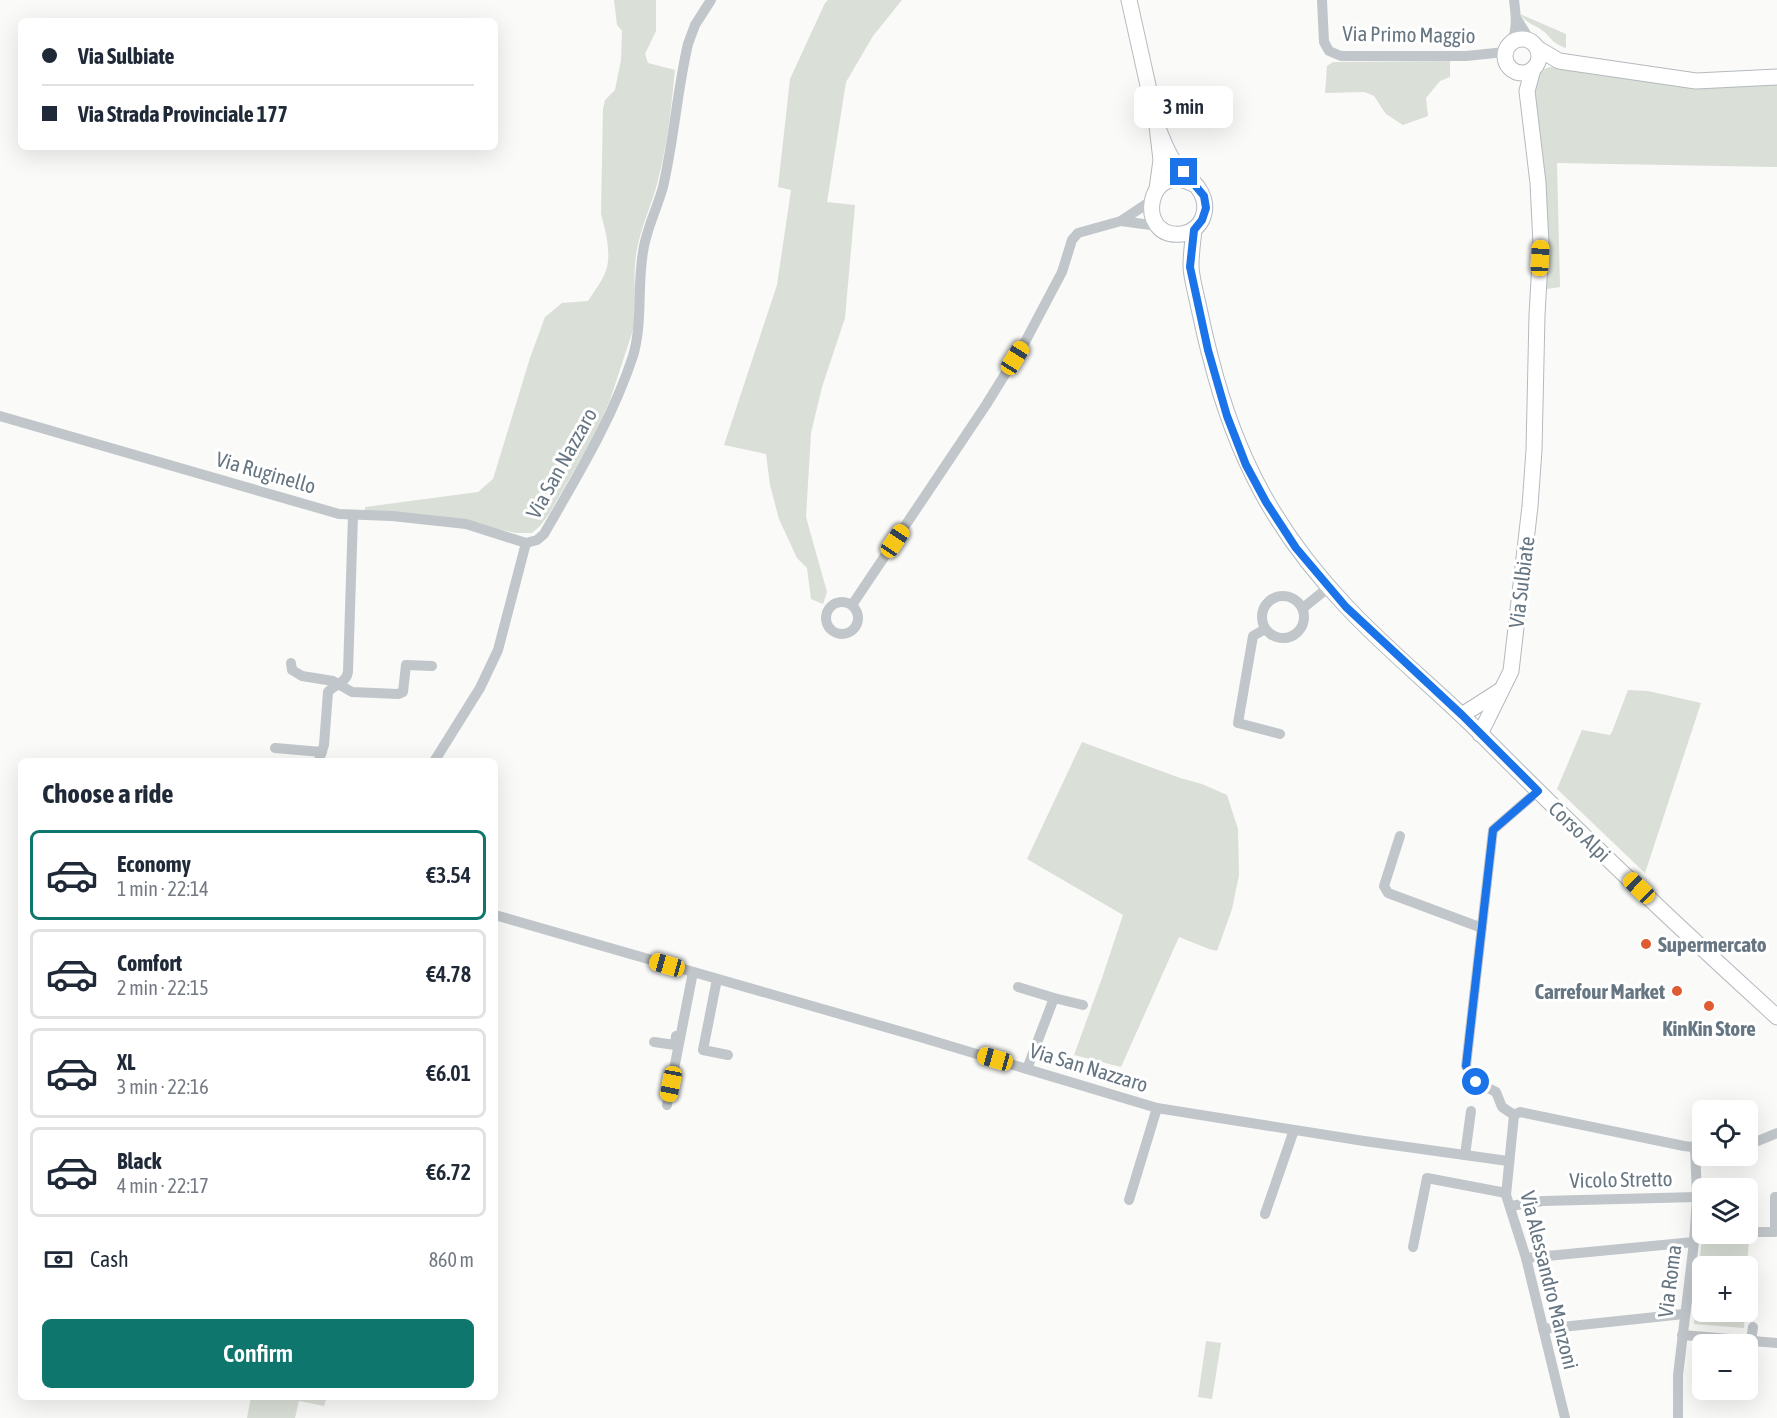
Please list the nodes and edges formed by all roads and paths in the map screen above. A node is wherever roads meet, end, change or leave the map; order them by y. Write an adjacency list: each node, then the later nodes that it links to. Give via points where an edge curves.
1 (711, 0): 22 (street, Via San Nazzaro, via 688,44 663,188 644,242 640,316 627,372 599,439 544,534)
2 (1129, 0): 13 (main road)
3 (1322, 0): 7 (street, Via Primo Maggio, via 1324,42 1329,51 1341,56 1466,57)
4 (1514, 0): 5 (street)
5 (1516, 19): 6 (street); 7 (street)
6 (1534, 45): 7 (main road, via 1521,39); 8 (main road); 9 (main road, via 1539,58)
7 (1508, 48): 10 (main road, via 1505,61)
8 (1559, 61): 9 (main road); 11 (main road, via 1696,81)
9 (1535, 67): 10 (main road, via 1522,74); 12 (main road)
10 (1510, 68): 12 (main road)
11 (1777, 77)
12 (1527, 91): 30 (main road, Via Sulbiate, via 1541,222 1532,471 1511,671)
13 (1157, 126): 14 (main road, via 1172,158); 15 (main road, via 1161,160)
14 (1197, 186): 15 (main road, via 1172,179); 18 (main road, via 1206,208)
15 (1154, 195): 16 (street); 17 (main road, via 1151,213)
16 (1121, 221): 17 (street); 24 (street, via 1078,233 1072,240 1062,272 1025,342)
17 (1165, 230): 18 (main road, via 1184,234); 19 (main road, Corso Alpi)
18 (1194, 230): 19 (main road, Corso Alpi)
19 (1190, 267): 23 (main road, Corso Alpi, via 1216,381 1246,465 1285,532)
20 (0, 416): 21 (street, Via Ruginello)
21 (353, 515): 22 (street, Via Ruginello, via 465,524); 29 (street, via 348,672)
22 (526, 543): 36 (street, Via San Nazzaro, via 492,665)
23 (1329, 587): 25 (street); 31 (main road, Corso Alpi)
24 (852, 605)
25 (1303, 608): 26 (street, via 1304,623 1294,635 1278,638); 26 (street, via 1291,597 1276,596 1261,614)
26 (1265, 629): 32 (street, via 1253,636 1238,723)
27 (291, 663): 29 (street, via 292,670 302,676)
28 (432, 666): 29 (street, via 406,665 403,693 398,694 352,692)
29 (339, 684): 35 (street, via 328,692)
30 (1501, 690): 31 (main road); 33 (main road, Via Sulbiate)
31 (1462, 715): 33 (main road, Corso Alpi)
32 (1280, 734)
33 (1480, 734): 37 (main road, Corso Alpi)
34 (275, 748): 35 (street)
35 (322, 752)
36 (436, 758)
37 (1538, 791): 40 (street, via 1493,830); 46 (main road, Corso Alpi)
38 (1400, 836): 40 (street, via 1384,886 1388,892)
39 (498, 916): 41 (street, Via San Nazzaro)
40 (1482, 928): 53 (street, via 1466,1066 1476,1082 1496,1092 1502,1107)
41 (691, 972): 42 (street, Via San Nazzaro); 47 (street, via 675,1045); 50 (street)
42 (717, 979): 48 (street, via 703,1050); 49 (street, Via San Nazzaro)
43 (1018, 987): 44 (street)
44 (1054, 998): 45 (street); 49 (street)
45 (1083, 1005)
46 (1777, 1017)
47 (654, 1042)
48 (728, 1055)
49 (1027, 1069): 51 (street, Via San Nazzaro)
50 (667, 1105)
51 (1157, 1108): 54 (street, Via San Nazzaro); 63 (street)
52 (1471, 1111): 58 (street)
53 (1514, 1114): 57 (street, via 1520,1112); 59 (street, Via Alessandro Manzoni)
54 (1294, 1130): 58 (street, Via San Nazzaro); 65 (street)
55 (1777, 1133): 56 (street)
56 (1758, 1141)
57 (1692, 1147)
58 (1465, 1155): 59 (street, Via San Nazzaro)
59 (1508, 1161): 60 (street, Via Alessandro Manzoni)
60 (1506, 1193): 64 (street, Via Alessandro Manzoni); 69 (street, via 1427,1178)
61 (1692, 1197): 64 (street, Vicolo Stretto, via 1543,1200)
62 (1777, 1197): 66 (street, via 1775,1232)
63 (1129, 1200)
64 (1510, 1206): 70 (street, Via Alessandro Manzoni)
65 (1265, 1214)
66 (1758, 1232)
67 (1692, 1236): 70 (street)
68 (1696, 1244): 71 (street, Via Roma)
69 (1413, 1247)
70 (1526, 1258): 73 (street, Via Alessandro Manzoni)
71 (1684, 1314): 73 (street); 75 (street, Via Roma)
72 (1753, 1327): 74 (street)
73 (1543, 1329): 79 (street, Via Alessandro Manzoni)
74 (1752, 1334)
75 (1682, 1335): 76 (street); 80 (street, Via Roma)
76 (1692, 1336)
77 (1758, 1342): 78 (street)
78 (1777, 1343)
79 (1564, 1418)
80 (1678, 1418)

